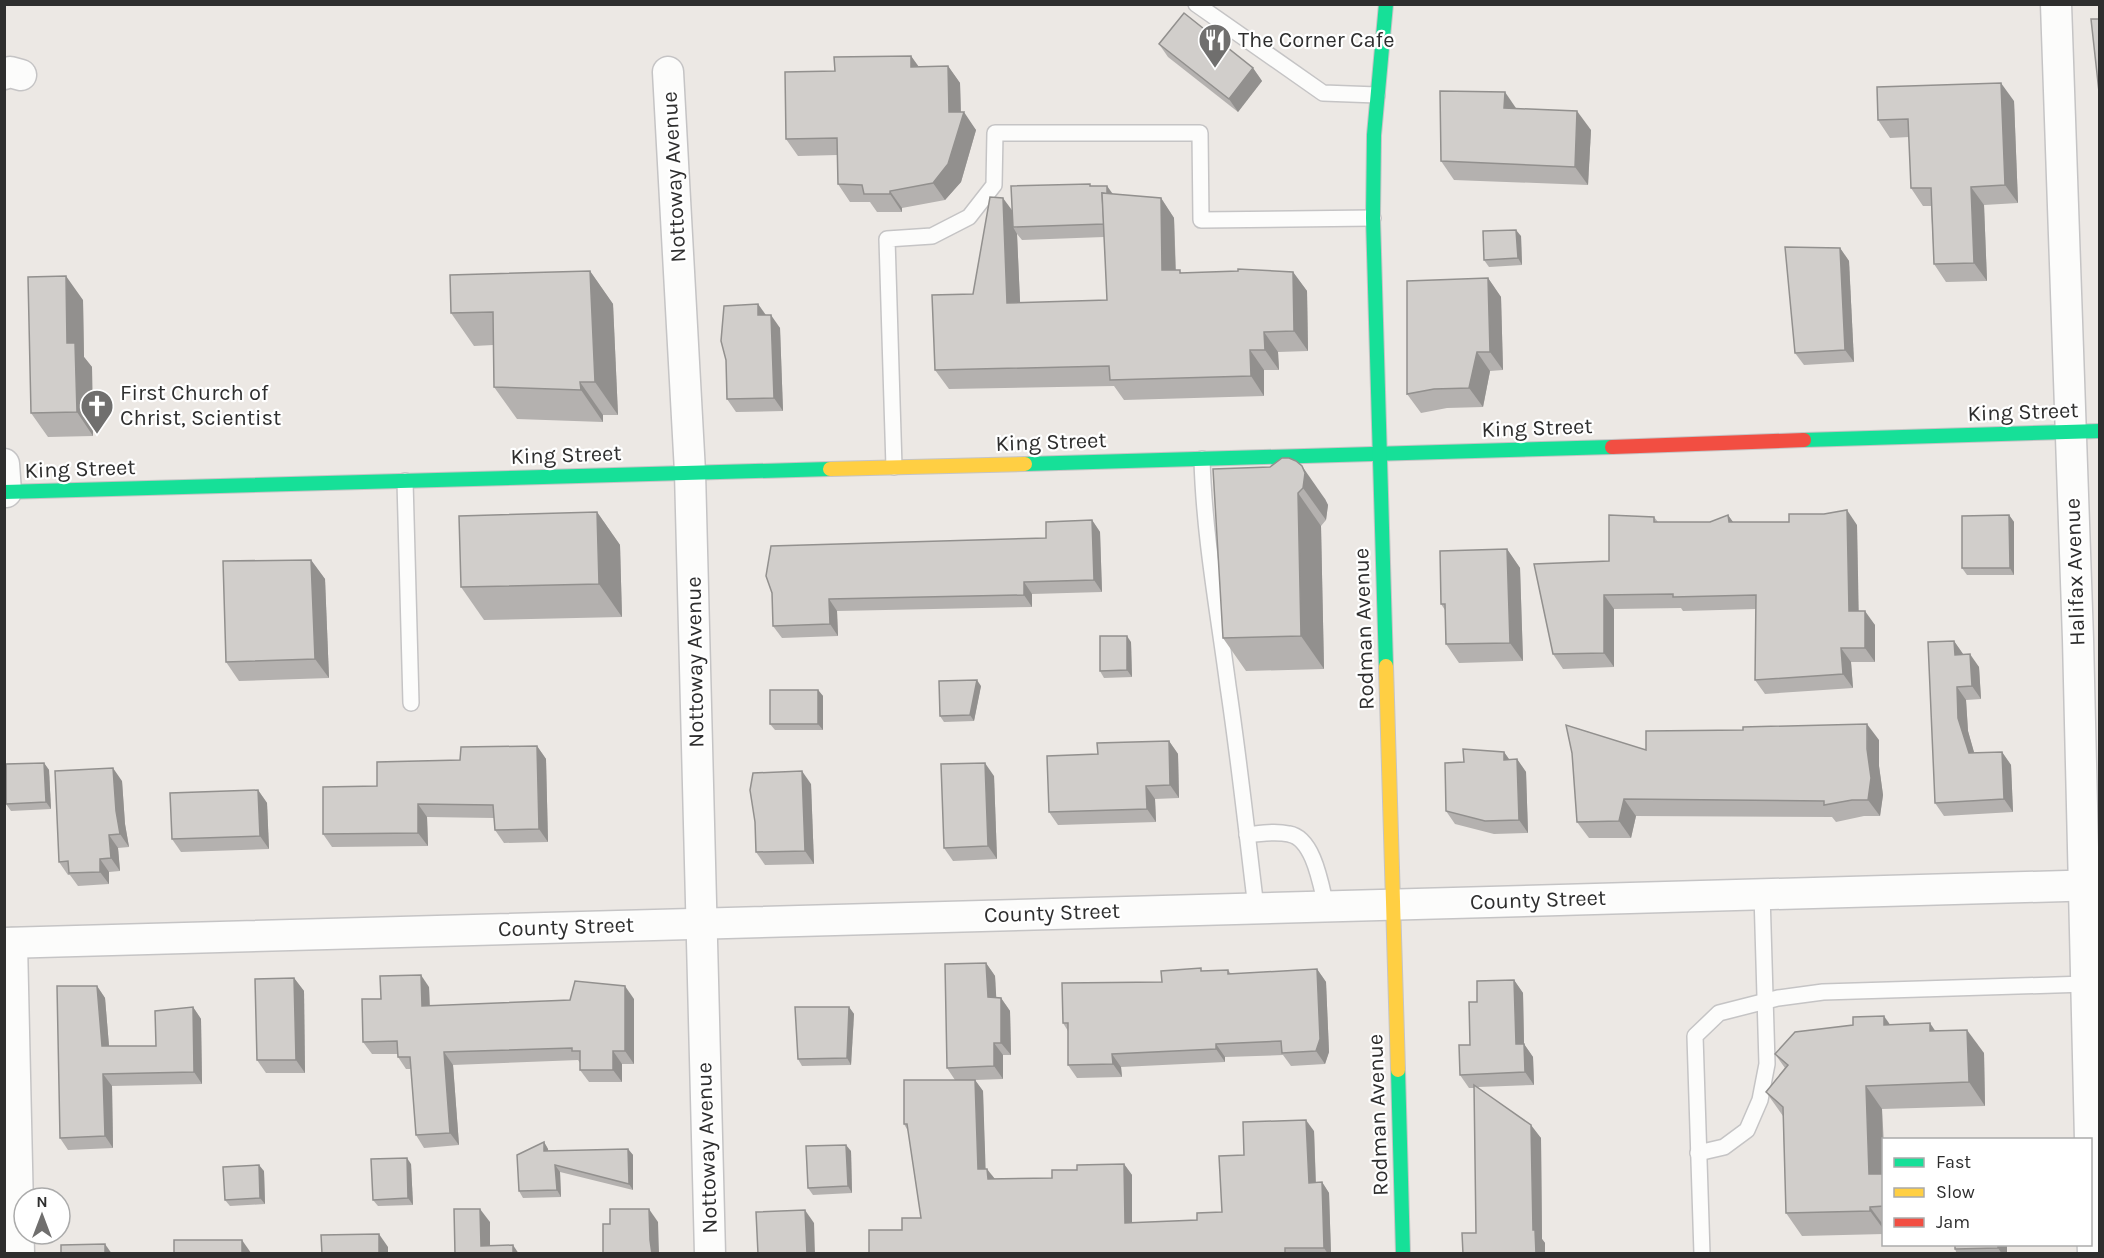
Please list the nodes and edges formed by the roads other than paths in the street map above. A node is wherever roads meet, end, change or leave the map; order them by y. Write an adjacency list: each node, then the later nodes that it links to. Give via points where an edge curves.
1 (1196, 4): 5 (lane, via 1323,93)
2 (1386, 4): 5 (street, Rodman Avenue)
3 (2056, 4): 7 (street, Halifax Avenue)
4 (668, 72): 12 (street, Nottoway Avenue)
5 (1377, 95): 6 (street, Rodman Avenue)
6 (1373, 218): 9 (street, Rodman Avenue); 11 (lane, via 1201,220 1200,134 995,134 994,185 969,217 932,236 886,239)
7 (2070, 431): 8 (street, King Street); 9 (street, King Street); 17 (street, Halifax Avenue)
8 (2100, 431)
9 (1379, 454): 10 (street, King Street); 19 (street, Rodman Avenue)
10 (1202, 459): 11 (street, King Street); 16 (lane, via 1213,586)
11 (894, 467): 12 (street, King Street)
12 (690, 472): 13 (street, King Street); 22 (street, Nottoway Avenue)
13 (405, 481): 14 (street, King Street); 15 (lane)
14 (5, 483)
15 (411, 703)
16 (1247, 835): 20 (lane, via 1269,832 1300,838 1315,865); 21 (lane)
17 (2092, 885): 18 (street, County Street); 24 (street, Halifax Avenue)
18 (1762, 894): 19 (street, County Street); 25 (lane)
19 (1394, 904): 20 (street, County Street); 31 (street, Rodman Avenue)
20 (1326, 906): 21 (street, County Street)
21 (1256, 908): 22 (street, County Street)
22 (700, 923): 23 (street, County Street); 30 (street, Nottoway Avenue)
23 (8, 943): 29 (street)
24 (2086, 984): 25 (lane, via 1823,992); 26 (street, Halifax Avenue)
25 (1766, 1001): 27 (lane, via 1767,1064 1760,1100 1747,1130 1724,1147); 27 (lane, via 1719,1013 1695,1036)
26 (2090, 1138)
27 (1698, 1153): 32 (lane)
28 (2092, 1210): 33 (street)
29 (19, 1254)
30 (710, 1254)
31 (1403, 1254)
32 (1702, 1254)
33 (2093, 1254)

